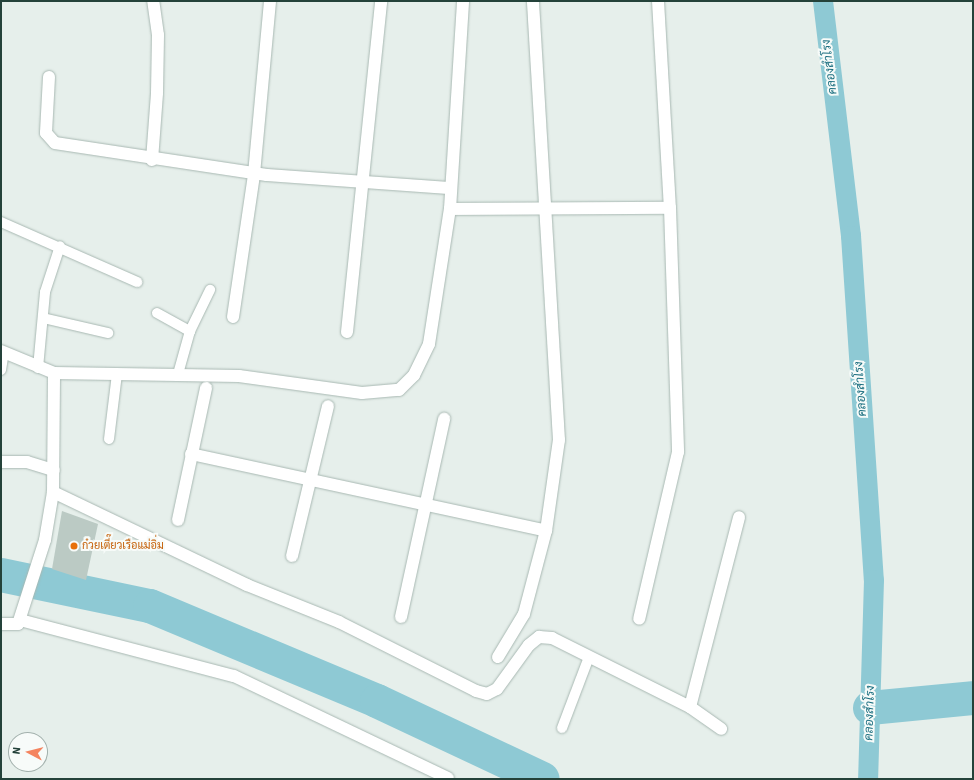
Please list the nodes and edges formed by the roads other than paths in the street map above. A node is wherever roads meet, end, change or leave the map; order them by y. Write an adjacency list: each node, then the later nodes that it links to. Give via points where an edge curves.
1 (153, 1): 8 (street, via 158,85)
2 (270, 1): 9 (street)
3 (381, 1): 10 (street)
4 (463, 1): 11 (street)
5 (533, 1): 12 (street)
6 (658, 1): 13 (street)
7 (49, 77): 8 (street, via 46,133 55,143)
8 (152, 160): 9 (street)
9 (254, 174): 10 (street); 20 (street)
10 (361, 182): 11 (street); 23 (street)
11 (450, 188): 14 (street)
12 (547, 206): 13 (street); 14 (street); 43 (street, via 559,440)
13 (670, 208): 46 (street, via 678,452)
14 (450, 209): 30 (street, via 429,344 414,375 399,390 362,393 239,376)
15 (1, 222): 16 (lane)
16 (60, 246): 17 (lane); 21 (lane, via 45,292)
17 (137, 282)
18 (210, 290): 22 (lane)
19 (157, 313): 22 (lane)
20 (233, 317)
21 (43, 318): 24 (lane); 26 (lane)
22 (190, 331): 30 (lane)
23 (347, 332)
24 (108, 333)
25 (3, 351): 26 (street); 27 (lane)
26 (38, 368): 28 (street)
27 (1, 370)
28 (54, 373): 29 (street); 37 (street)
29 (117, 374): 30 (street); 34 (lane)
30 (178, 374)
31 (206, 388): 35 (street)
32 (328, 406): 38 (street)
33 (444, 419): 40 (street)
34 (110, 439)
35 (191, 454): 38 (street); 42 (street)
36 (1, 462): 37 (street, via 27,462)
37 (54, 470): 39 (street)
38 (310, 478): 40 (street); 44 (street)
39 (54, 492): 47 (street, via 45,540); 50 (street, via 247,585 339,622 476,691 487,694 497,689 529,645 540,637 552,638)
40 (428, 505): 43 (street); 45 (street)
41 (739, 517): 51 (street)
42 (178, 520)
43 (546, 531): 49 (street, via 524,614)
44 (292, 556)
45 (401, 617)
46 (639, 619)
47 (20, 620): 48 (street, via 13,627); 54 (street, via 234,676)
48 (1, 624)
49 (498, 657)
50 (589, 657): 51 (street); 52 (lane)
51 (690, 707): 53 (street)
52 (562, 728)
53 (721, 729)
54 (448, 778)

